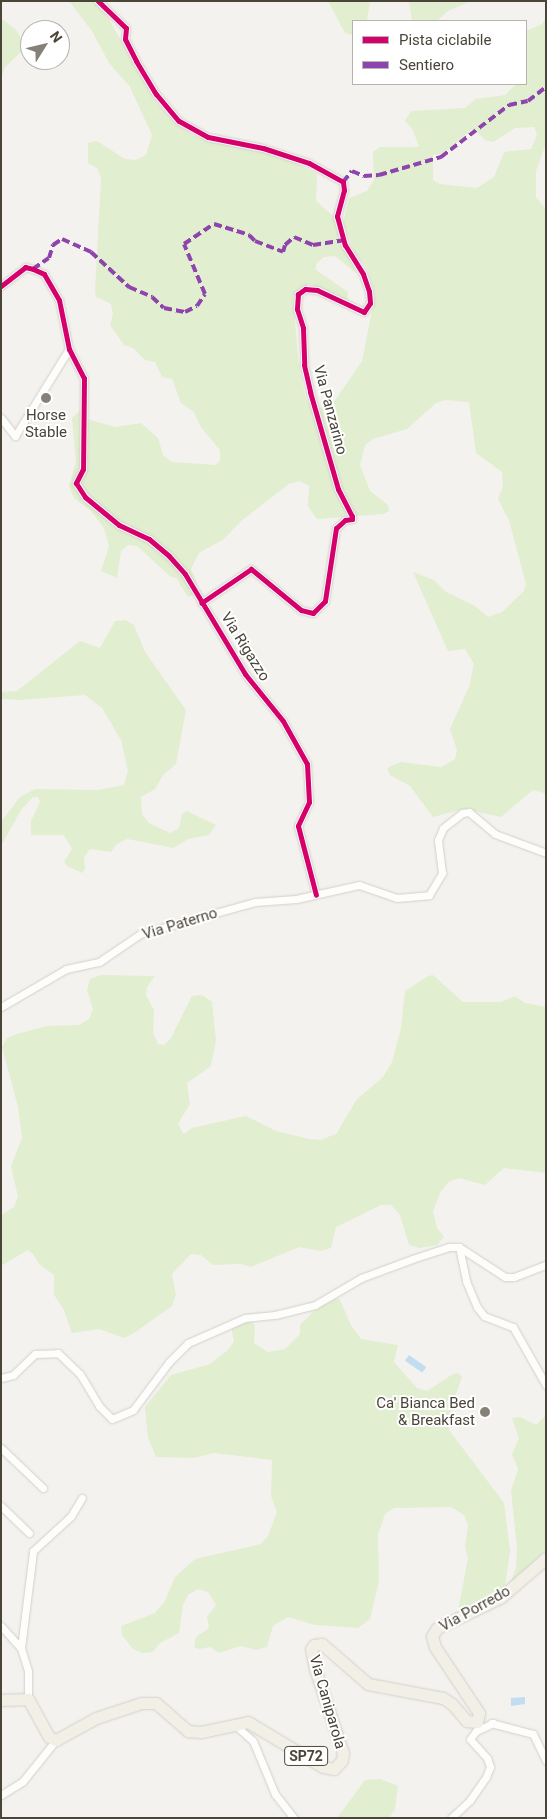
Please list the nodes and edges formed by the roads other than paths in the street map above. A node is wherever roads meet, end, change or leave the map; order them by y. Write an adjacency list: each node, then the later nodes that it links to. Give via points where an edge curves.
1 (98, 1): 5 (street, Via Panzarino, via 126,28 125,39 136,61 156,94 179,121 208,138 262,148 308,163 343,182 337,216 345,245 363,274 369,291 370,303 364,312 317,290 305,289 298,294 297,309 304,328 304,365 310,392 338,489 352,516 336,528 325,601 313,613 301,610 251,569)
2 (1, 286): 3 (street, Via Rigazzo, via 25,267 44,274 59,300)
3 (69, 349): 4 (street, via 15,436); 5 (street, Via Rigazzo, via 84,378 83,469 76,483 85,497 119,525 149,540 169,556 185,574)
4 (1, 418)
5 (201, 603): 7 (street, Via Rigazzo, via 245,674 283,721 307,764 310,802 298,826)
6 (546, 854): 7 (street, Via Paterno, via 495,834 469,812 462,813 443,828 438,840 442,873 429,895 397,898 359,885)
7 (316, 895): 8 (street, Via Paterno, via 255,902 140,934 99,962 66,969)
8 (1, 1007)
9 (459, 1247): 10 (street, via 505,1277); 11 (street, via 443,1249 361,1278 315,1305 245,1318 188,1343 169,1362 133,1410 112,1419 99,1406 80,1374 58,1353 34,1354 13,1375); 12 (street, via 466,1282 477,1307 484,1316 513,1327)
10 (546, 1266)
11 (1, 1378)
12 (546, 1385)
13 (1, 1448): 14 (street)
14 (44, 1488)
15 (82, 1498): 20 (street, via 67,1520 32,1551)
16 (1, 1506): 17 (street)
17 (29, 1533)
18 (546, 1558): 23 (main road, Via Porredo, via 500,1598 437,1628 432,1636 433,1644)
19 (1, 1626): 20 (street)
20 (21, 1648): 21 (street, via 29,1679)
21 (28, 1699): 22 (main road); 26 (main road, via 48,1737)
22 (1, 1700)
23 (480, 1719): 24 (street); 25 (main road, Via Caniparola / SP72, via 473,1723 466,1721 443,1698 368,1684 329,1649 318,1644 311,1649 343,1753 338,1768 323,1767 254,1724)
24 (493, 1723): 27 (street, via 533,1734); 30 (street, via 476,1731 470,1738 487,1758 490,1768 470,1800)
25 (233, 1724): 26 (main road, Via Caniparola / SP72, via 196,1733 183,1728 162,1706 147,1702 96,1718); 29 (street, via 253,1741 275,1794)
26 (56, 1740): 28 (street, via 23,1781)
27 (546, 1761)
28 (1, 1795)
29 (294, 1818)
30 (451, 1818)

